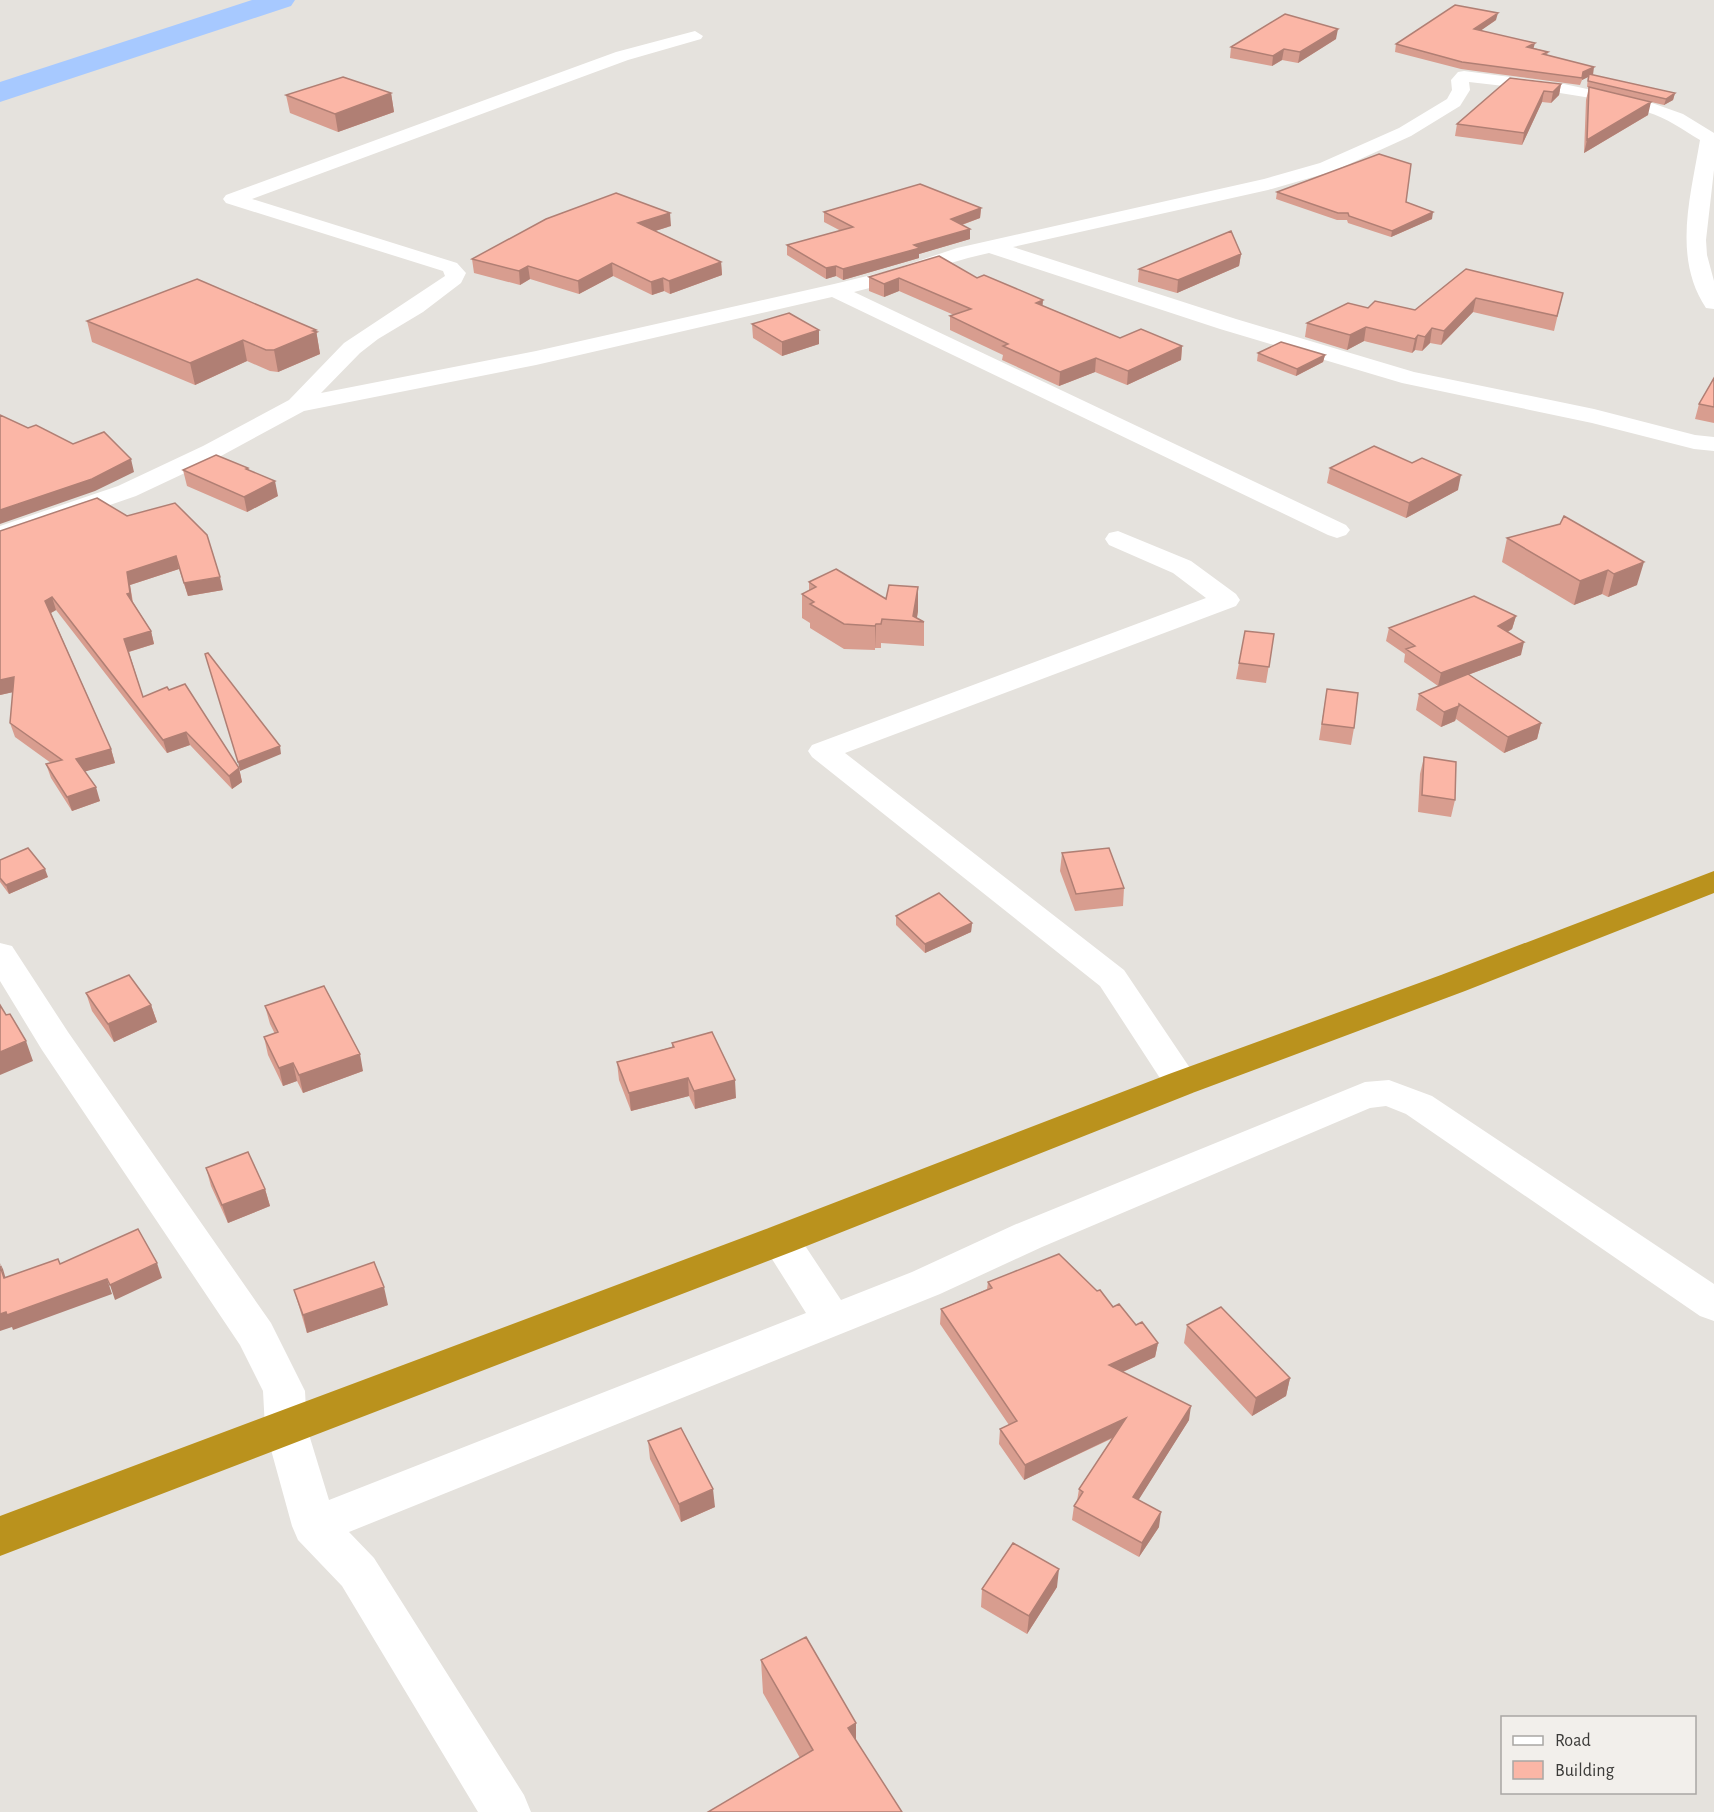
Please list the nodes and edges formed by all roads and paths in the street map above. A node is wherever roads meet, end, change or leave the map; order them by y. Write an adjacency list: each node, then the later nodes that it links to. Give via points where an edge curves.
1 (695, 36): 6 (street, via 622,56 232,198 450,267 456,273 454,279 352,348)
2 (1712, 136): 3 (street, via 1652,108 1564,89 1464,76 1454,102 1405,132 1327,167); 5 (street, via 1700,201 1696,255)
3 (990, 246): 4 (street); 7 (street, via 1228,324 1410,378)
4 (834, 290): 6 (street, via 536,358); 8 (street)
5 (1714, 303)
6 (297, 405): 9 (street, via 127,491)
7 (1714, 444)
8 (1337, 530)
9 (0, 535)
10 (1118, 539): 13 (street, via 1182,567 1226,600 823,751 1112,978)
11 (1714, 880): 13 (highway, via 1453,983)
12 (0, 954): 17 (street, via 255,1335 284,1391)
13 (1182, 1083): 14 (highway)
14 (780, 1240): 16 (street); 17 (highway)
15 (1714, 1305): 16 (street, via 1419,1105 1389,1093 1365,1095)
16 (832, 1320): 18 (street)
17 (286, 1428): 18 (street); 19 (highway)
18 (314, 1526): 20 (street, via 358,1572)
19 (0, 1536)
20 (506, 1812)

